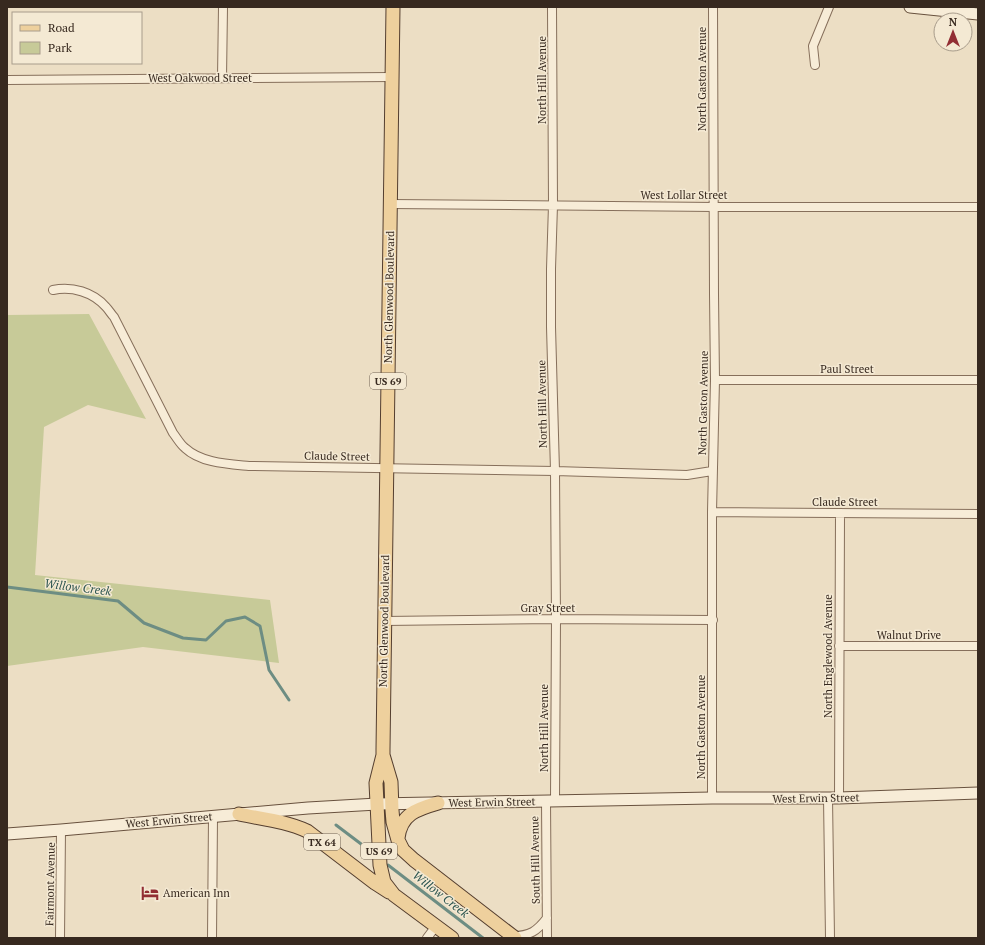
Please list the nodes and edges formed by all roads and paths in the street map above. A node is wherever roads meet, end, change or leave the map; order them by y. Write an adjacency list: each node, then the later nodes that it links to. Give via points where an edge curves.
1 (223, 7): 10 (street)
2 (393, 7): 9 (main road, North Glenwood Boulevard / US 69)
3 (552, 7): 13 (street, North Hill Avenue)
4 (714, 7): 14 (street, North Gaston Avenue)
5 (829, 7): 8 (street, via 813,46)
6 (910, 7): 7 (main road)
7 (978, 14)
8 (815, 65)
9 (392, 77): 10 (street, West Oakwood Street); 12 (main road, North Glenwood Boulevard / US 69)
10 (222, 78): 11 (street, West Oakwood Street)
11 (7, 80)
12 (390, 204): 13 (street, West Lollar Street); 19 (main road, North Glenwood Boulevard / US 69)
13 (553, 205): 14 (street, West Lollar Street); 20 (street, North Hill Avenue, via 551,327)
14 (714, 207): 15 (street, West Lollar Street); 17 (street, North Gaston Avenue)
15 (978, 207)
16 (53, 290): 19 (street, Claude Street, via 84,291 106,306 173,433 186,448 199,456 214,462 249,466)
17 (715, 380): 18 (street, Paul Street); 21 (street, North Gaston Avenue)
18 (978, 380)
19 (387, 468): 20 (street, Claude Street); 27 (main road, North Glenwood Boulevard / US 69)
20 (555, 471): 21 (street, Claude Street, via 687,475); 25 (street, North Hill Avenue)
21 (712, 471): 22 (street, North Gaston Avenue)
22 (712, 512): 23 (street, Claude Street); 26 (street, North Gaston Avenue)
23 (840, 513): 24 (street, Claude Street); 28 (street, North Englewood Avenue)
24 (978, 514)
25 (556, 619): 26 (street, Gray Street); 27 (street, Gray Street); 34 (street, North Hill Avenue)
26 (712, 620): 32 (street, North Gaston Avenue)
27 (384, 622): 30 (main road, North Glenwood Boulevard / US 69)
28 (839, 646): 29 (street, Walnut Drive); 33 (street, North Englewood Avenue)
29 (978, 646)
30 (383, 755): 35 (main road, North Glenwood Boulevard / US 69, via 391,782); 37 (main road, North Glenwood Boulevard / US 69, via 376,783)
31 (978, 792): 33 (main road, West Erwin Street)
32 (712, 798): 33 (main road, West Erwin Street); 34 (main road, West Erwin Street)
33 (834, 798): 52 (street, North Englewood Avenue)
34 (551, 801): 36 (main road, West Erwin Street); 44 (street, South Hill Avenue)
35 (392, 803): 36 (main road, West Erwin Street); 37 (main road, West Erwin Street / TX 64); 42 (main road, US 69, via 393,822)
36 (438, 803): 42 (main road, via 419,808 408,816 400,826)
37 (377, 804): 38 (main road, West Erwin Street / TX 64); 43 (main road, US 69, via 381,869 384,882)
38 (239, 814): 39 (main road, West Erwin Street / TX 64); 43 (main road, TX 64, via 298,826)
39 (213, 816): 40 (main road, West Erwin Street / TX 64); 48 (street)
40 (62, 830): 41 (main road, West Erwin Street / TX 64); 47 (street, Fairmont Avenue)
41 (7, 834)
42 (398, 840): 46 (main road, US 69, via 406,854)
43 (394, 895): 45 (main road, US 69)
44 (547, 918): 46 (street, South Hill Avenue, via 528,935); 51 (street, South Hill Avenue)
45 (436, 926): 49 (street); 50 (main road, US 69)
46 (514, 937)
47 (60, 938)
48 (212, 938)
49 (427, 938)
50 (452, 938)
51 (547, 938)
52 (830, 938)

